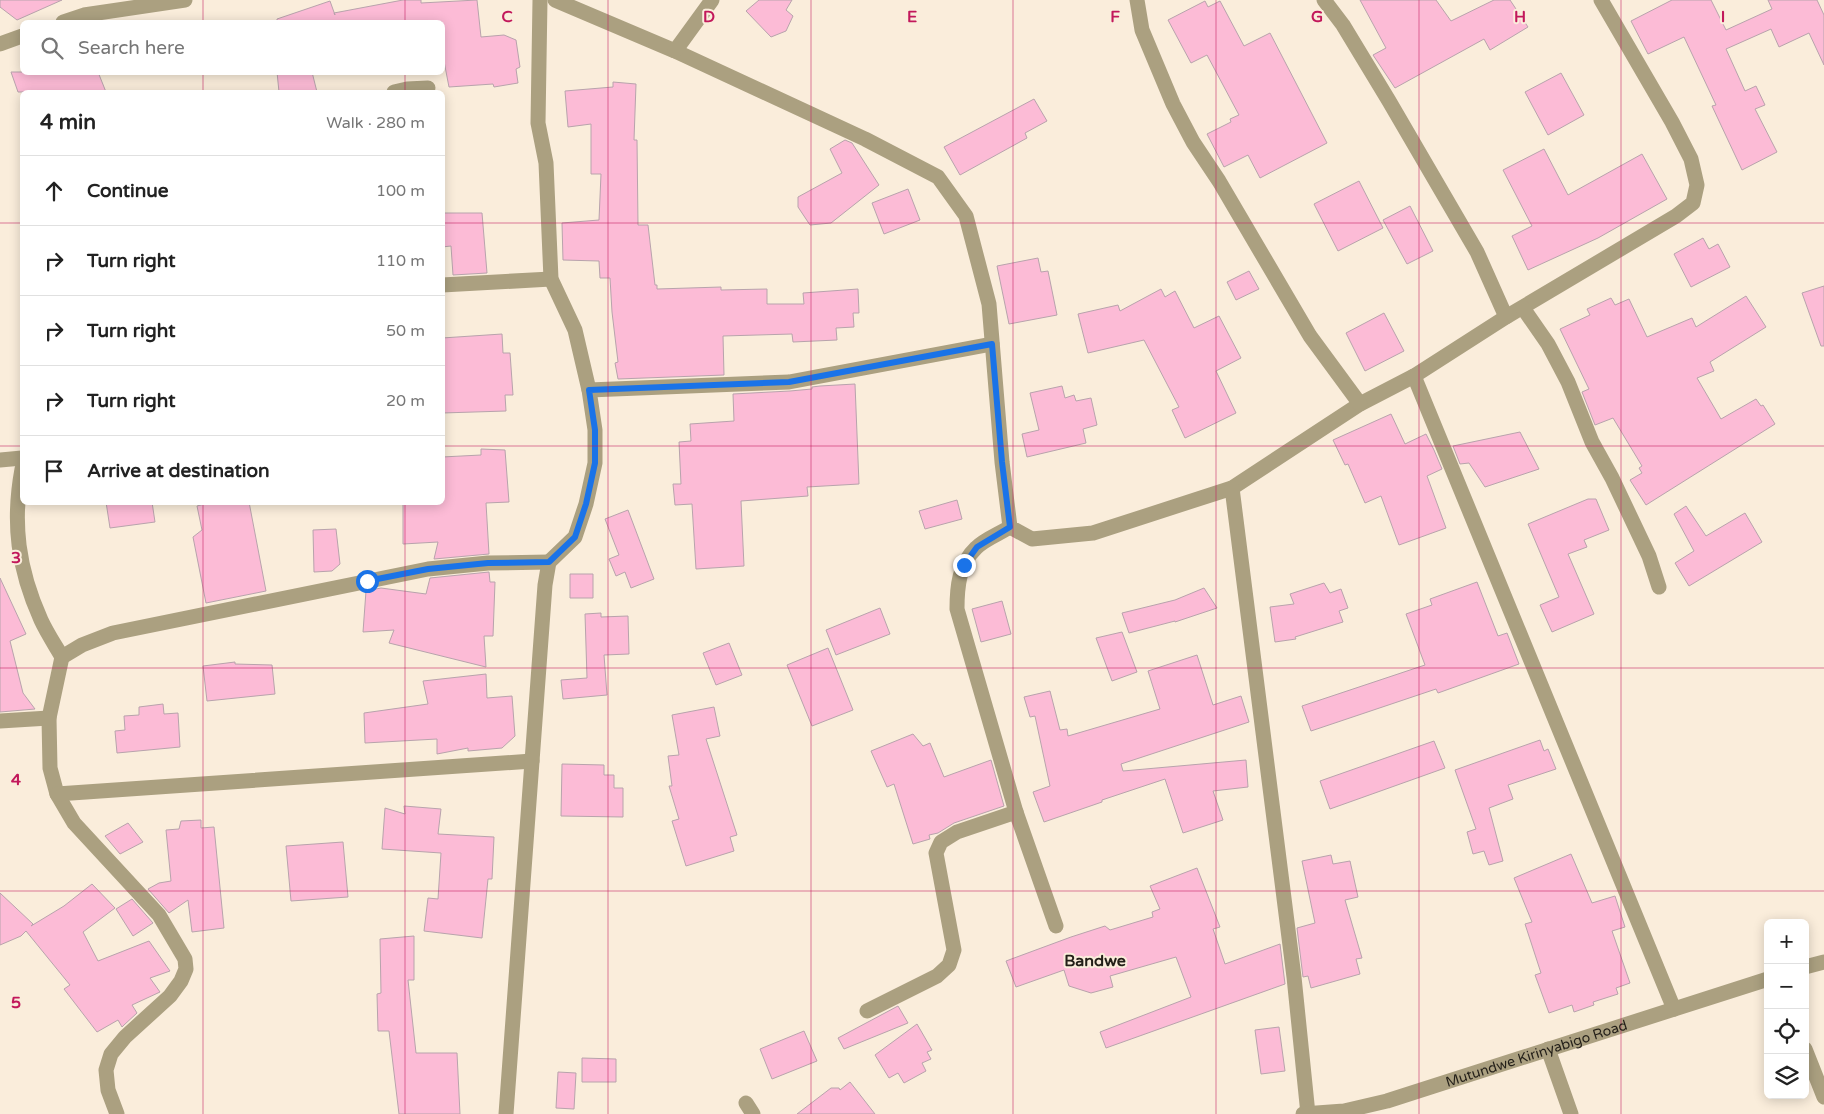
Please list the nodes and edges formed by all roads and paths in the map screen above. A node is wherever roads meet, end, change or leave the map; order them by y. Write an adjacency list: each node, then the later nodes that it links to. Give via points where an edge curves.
1 (185, 0): 8 (street)
2 (540, 0): 14 (street, via 538,123 546,163)
3 (555, 0): 11 (street)
4 (712, 0): 11 (street)
5 (1138, 0): 21 (street, via 1142,30 1193,142 1310,336)
6 (1324, 0): 17 (street, via 1389,101 1477,252)
7 (1601, 0): 16 (street, via 1691,159 1697,185 1693,203)
8 (69, 20)
9 (20, 37): 10 (street)
10 (0, 44)
11 (675, 51): 18 (street, via 865,138 938,177 966,216 989,304)
12 (428, 88): 13 (street)
13 (403, 90)
14 (551, 279): 15 (street); 20 (street, via 575,330)
15 (445, 285)
16 (1523, 308): 17 (street); 28 (street, via 1548,344 1568,382 1592,442 1649,556)
17 (1506, 317): 19 (street)
18 (992, 344): 20 (street, via 789,382); 26 (street)
19 (1414, 376): 21 (street); 39 (street)
20 (589, 390): 27 (street, via 595,430 595,463 586,504 575,537)
21 (1360, 404): 25 (street)
22 (20, 458): 23 (street)
23 (0, 460)
24 (20, 481): 29 (street, via 17,534 23,571 41,620)
25 (1232, 488): 26 (street, via 1093,533 1032,539); 47 (street)
26 (1010, 527): 34 (street, via 977,547 964,565 958,586 957,609)
27 (549, 562): 29 (street, via 428,569 113,634 82,645); 32 (street)
28 (1659, 587)
29 (62, 657): 30 (street)
30 (49, 718): 31 (street); 33 (street, via 50,768)
31 (0, 721)
32 (532, 761): 33 (street); 45 (street)
33 (57, 794): 44 (street, via 74,823 159,916 185,959 186,969 170,996 111,1054 106,1070 107,1083)
34 (1016, 812): 35 (street); 40 (street, via 957,832 941,842 936,853 954,950 948,965 937,976)
35 (1056, 926)
36 (1824, 962): 37 (street)
37 (1809, 966)
38 (1764, 980): 39 (street, Mutundwe Kirinyabigo Road)
39 (1674, 1009): 41 (street, Mutundwe Kirinyabigo Road)
40 (867, 1011)
41 (1548, 1049): 47 (street, Mutundwe Kirinyabigo Road, via 1387,1101 1344,1111); 48 (street)
42 (1807, 1054): 43 (street)
43 (1824, 1098)
44 (117, 1114)
45 (506, 1114)
46 (1302, 1114): 47 (street, Mutundwe Kirinyabigo Road)
47 (1308, 1114)
48 (1571, 1114)

